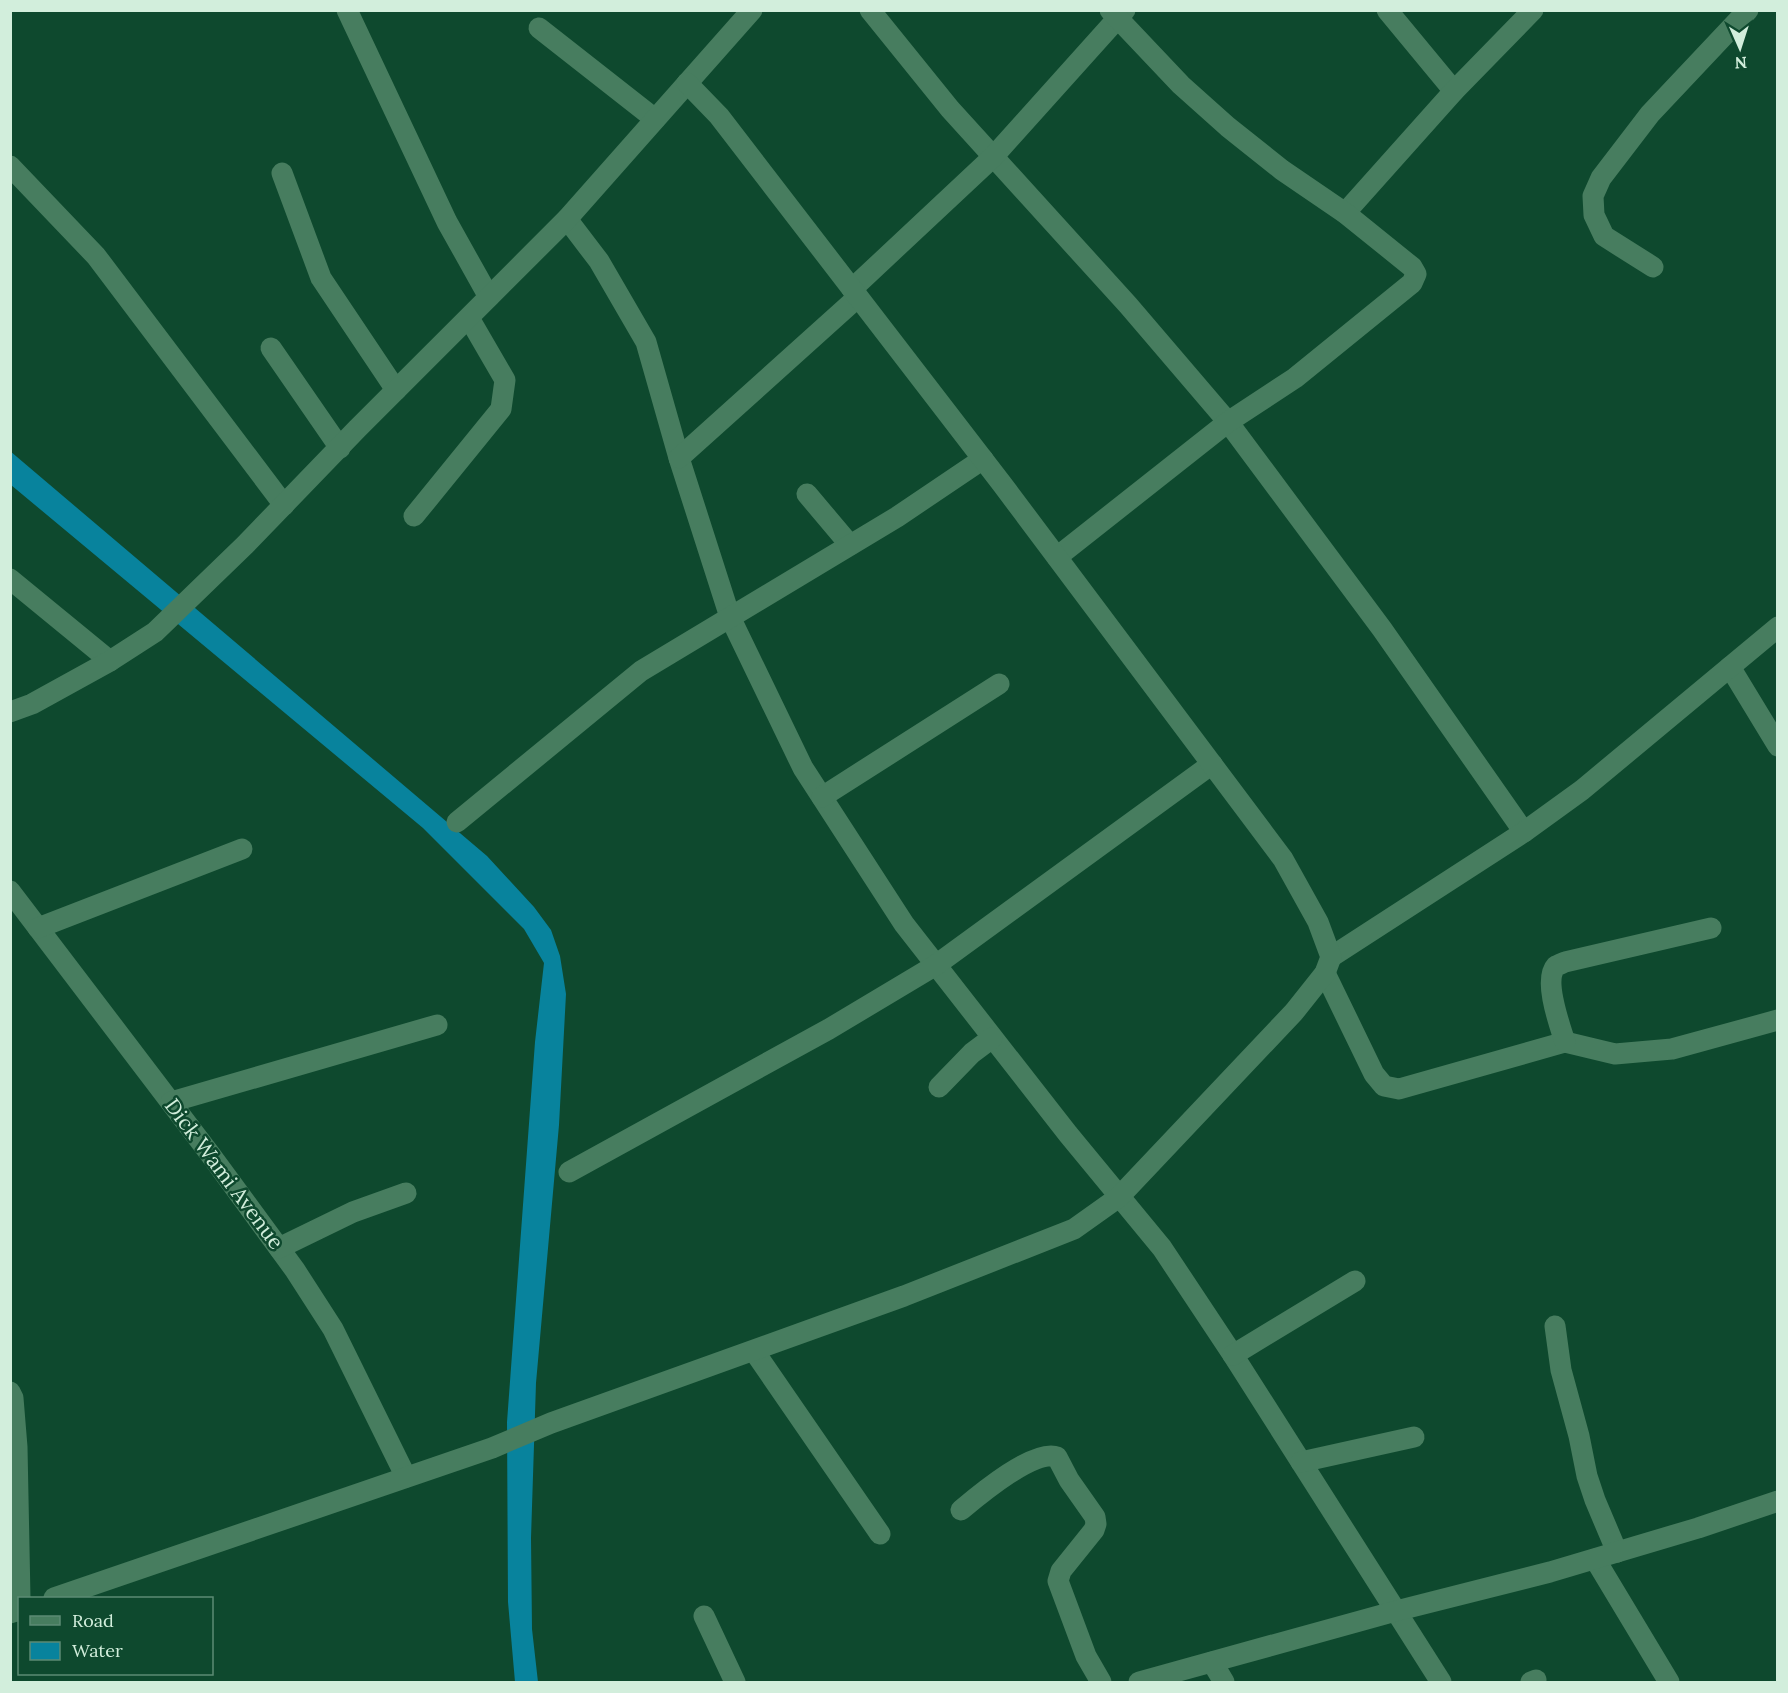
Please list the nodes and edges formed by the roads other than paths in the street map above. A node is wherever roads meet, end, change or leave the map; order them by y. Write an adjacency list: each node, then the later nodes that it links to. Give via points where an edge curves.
1 (347, 10): 19 (street, via 447,222)
2 (752, 10): 9 (street)
3 (870, 10): 12 (street)
4 (1387, 10): 10 (street)
5 (1533, 10): 10 (street)
6 (1748, 10): 17 (street, via 1650,114 1601,178 1593,196 1594,215 1604,236)
7 (1118, 13): 12 (street); 15 (street, via 1181,86 1282,170)
8 (539, 27): 11 (street)
9 (687, 83): 11 (street); 18 (street, via 719,116)
10 (1454, 91): 15 (street)
11 (655, 119): 16 (street)
12 (993, 157): 18 (street); 23 (street)
13 (10, 166): 28 (street, via 96,256)
14 (282, 174): 22 (street, via 321,278)
15 (1345, 213): 23 (street, via 1412,267 1416,274 1412,284 1295,378)
16 (567, 219): 19 (street); 25 (street, via 599,261 646,342)
17 (1653, 267)
18 (855, 293): 25 (street); 26 (street)
19 (489, 297): 20 (street)
20 (469, 318): 22 (street); 29 (street, via 505,380 501,409)
21 (271, 348): 24 (street)
22 (396, 390): 24 (street)
23 (1228, 422): 31 (street); 43 (street, via 1382,629)
24 (339, 447): 28 (street)
25 (679, 458): 33 (street)
26 (983, 459): 30 (street); 31 (street)
27 (807, 494): 30 (street)
28 (284, 505): 35 (street, via 155,632)
29 (414, 516)
30 (850, 545): 33 (street)
31 (1057, 557): 40 (street)
32 (10, 579): 35 (street)
33 (730, 617): 41 (street, via 803,768); 42 (street, via 641,671)
34 (1778, 627): 36 (street)
35 (110, 661): 38 (street)
36 (1730, 667): 39 (street); 43 (street, via 1582,790)
37 (999, 684): 41 (street)
38 (10, 712)
39 (1778, 746)
40 (1212, 764): 48 (street); 49 (street, via 1283,859 1318,922)
41 (822, 797): 48 (street, via 904,924)
42 (457, 822)
43 (1524, 832): 49 (street)
44 (242, 849): 46 (street)
45 (10, 891): 46 (street, Dick Wami Avenue)
46 (38, 928): 55 (street, Dick Wami Avenue)
47 (1711, 928): 53 (street, via 1556,966 1552,974 1552,999)
48 (936, 965): 52 (street); 56 (street, via 829,1029)
49 (1328, 965): 53 (street, via 1374,1074 1384,1086 1399,1089); 58 (street, via 1294,1012)
50 (1778, 1020): 53 (street, via 1672,1049 1615,1054)
51 (437, 1025): 55 (street)
52 (992, 1038): 54 (street); 58 (street)
53 (1565, 1042)
54 (939, 1087)
55 (171, 1102): 59 (street, Dick Wami Avenue)
56 (569, 1172)
57 (406, 1193): 59 (street, via 353,1212)
58 (1119, 1197): 62 (street, via 1074,1229); 63 (street, via 1162,1248)
59 (279, 1248): 67 (street, Dick Wami Avenue, via 333,1329)
60 (1355, 1281): 63 (street)
61 (1555, 1326): 71 (street, via 1561,1370 1587,1476)
62 (754, 1351): 67 (street); 70 (street)
63 (1233, 1355): 66 (street)
64 (10, 1392): 73 (street, via 17,1447)
65 (1414, 1437): 66 (street)
66 (1302, 1462): 75 (street)
67 (406, 1477): 74 (street)
68 (1778, 1501): 71 (street)
69 (961, 1510): 79 (street, via 997,1481 1042,1455 1057,1457 1095,1517 1094,1530 1061,1571 1058,1581 1086,1656)
70 (880, 1534)
71 (1617, 1552): 72 (street)
72 (1595, 1559): 75 (street); 83 (street)
73 (20, 1597)
74 (60, 1597)
75 (1396, 1611): 77 (street); 82 (street)
76 (704, 1616): 78 (street)
77 (1212, 1662): 80 (street); 81 (street)
78 (735, 1683)
79 (1101, 1683)
80 (1139, 1683)
81 (1224, 1683)
82 (1440, 1683)
83 (1670, 1683)

